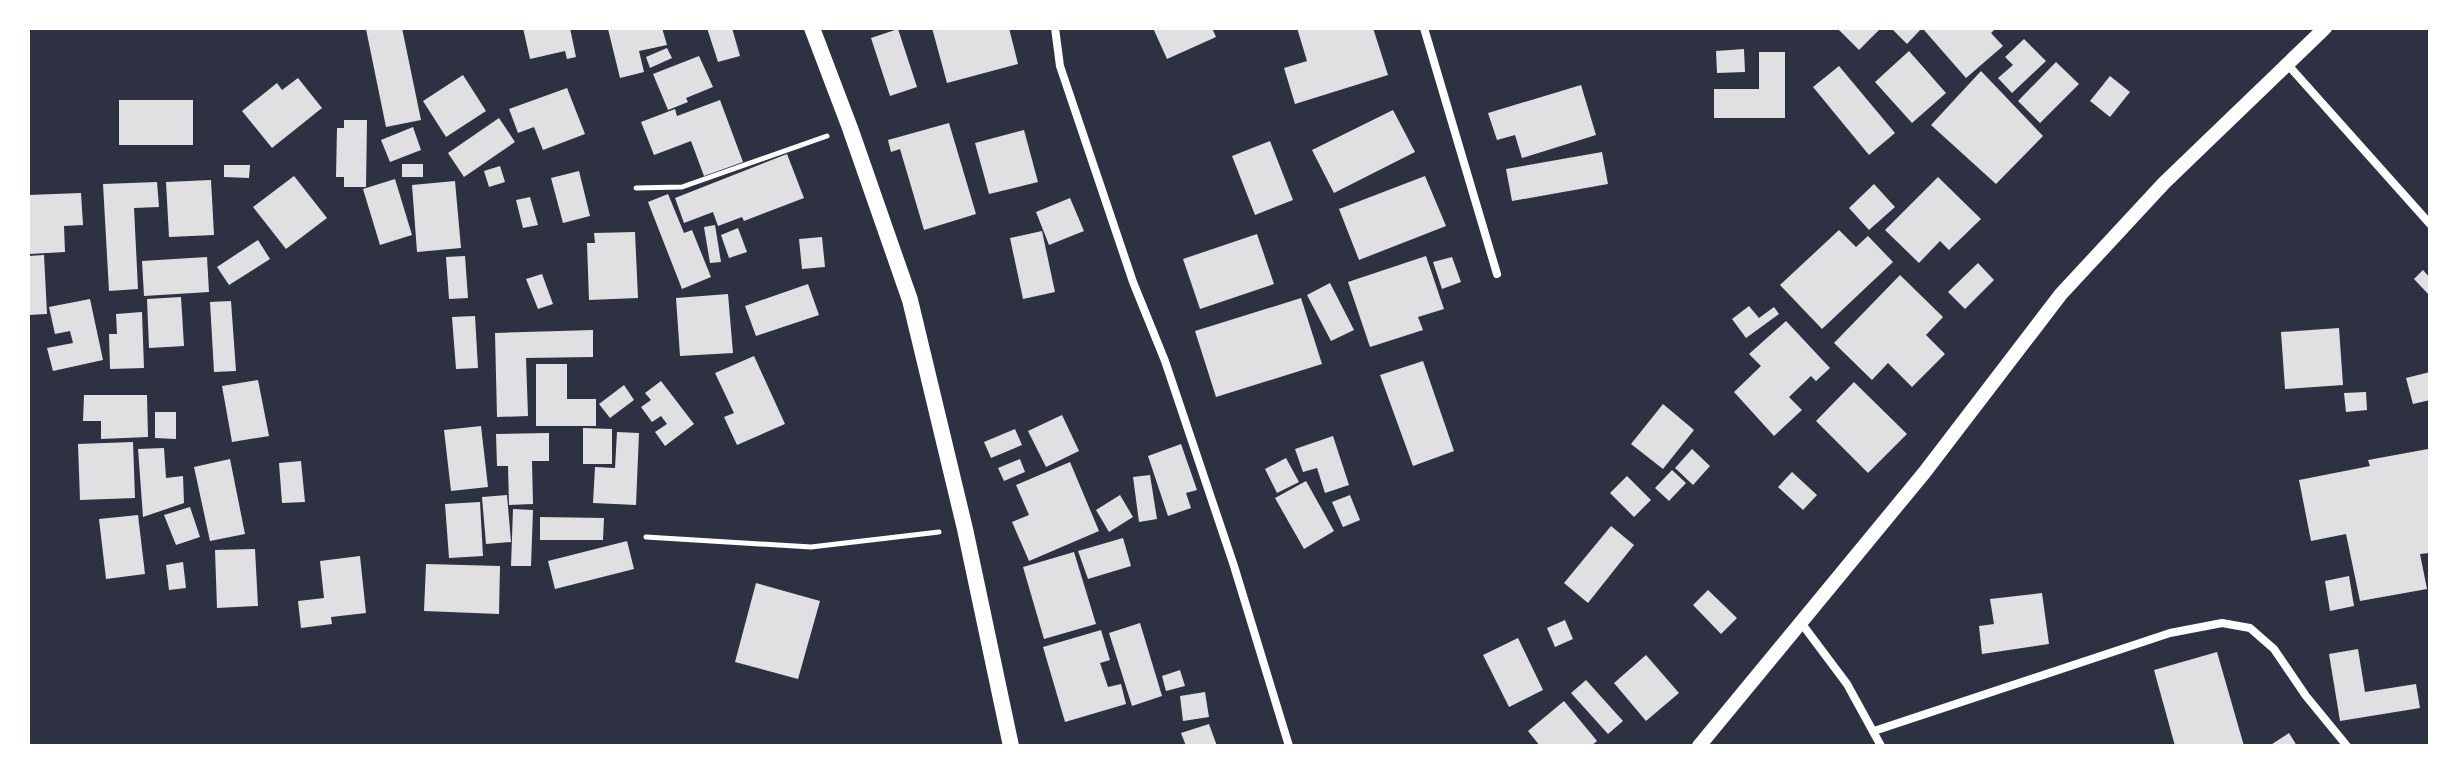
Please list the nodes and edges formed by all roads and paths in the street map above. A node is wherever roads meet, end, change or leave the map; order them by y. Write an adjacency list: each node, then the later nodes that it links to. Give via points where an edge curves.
1 (812, 28): 6 (main road)
2 (1055, 28): 15 (street, via 1060,66 1165,361)
3 (1424, 28): 9 (street)
4 (2325, 28): 5 (street)
5 (2288, 65): 8 (street); 12 (street, via 2164,183 2061,294)
6 (850, 128): 7 (path, via 682,187); 10 (main road, via 910,300)
7 (636, 188)
8 (2430, 224)
9 (1497, 274)
10 (965, 529): 11 (path, via 811,547); 14 (main road)
11 (646, 537)
12 (1802, 624): 13 (street); 16 (street)
13 (1874, 731): 17 (street); 18 (street, via 2156,637 2222,623 2250,628 2274,649)
14 (1011, 746)
15 (1289, 746)
16 (1699, 746)
17 (1881, 746)
18 (2347, 746)

